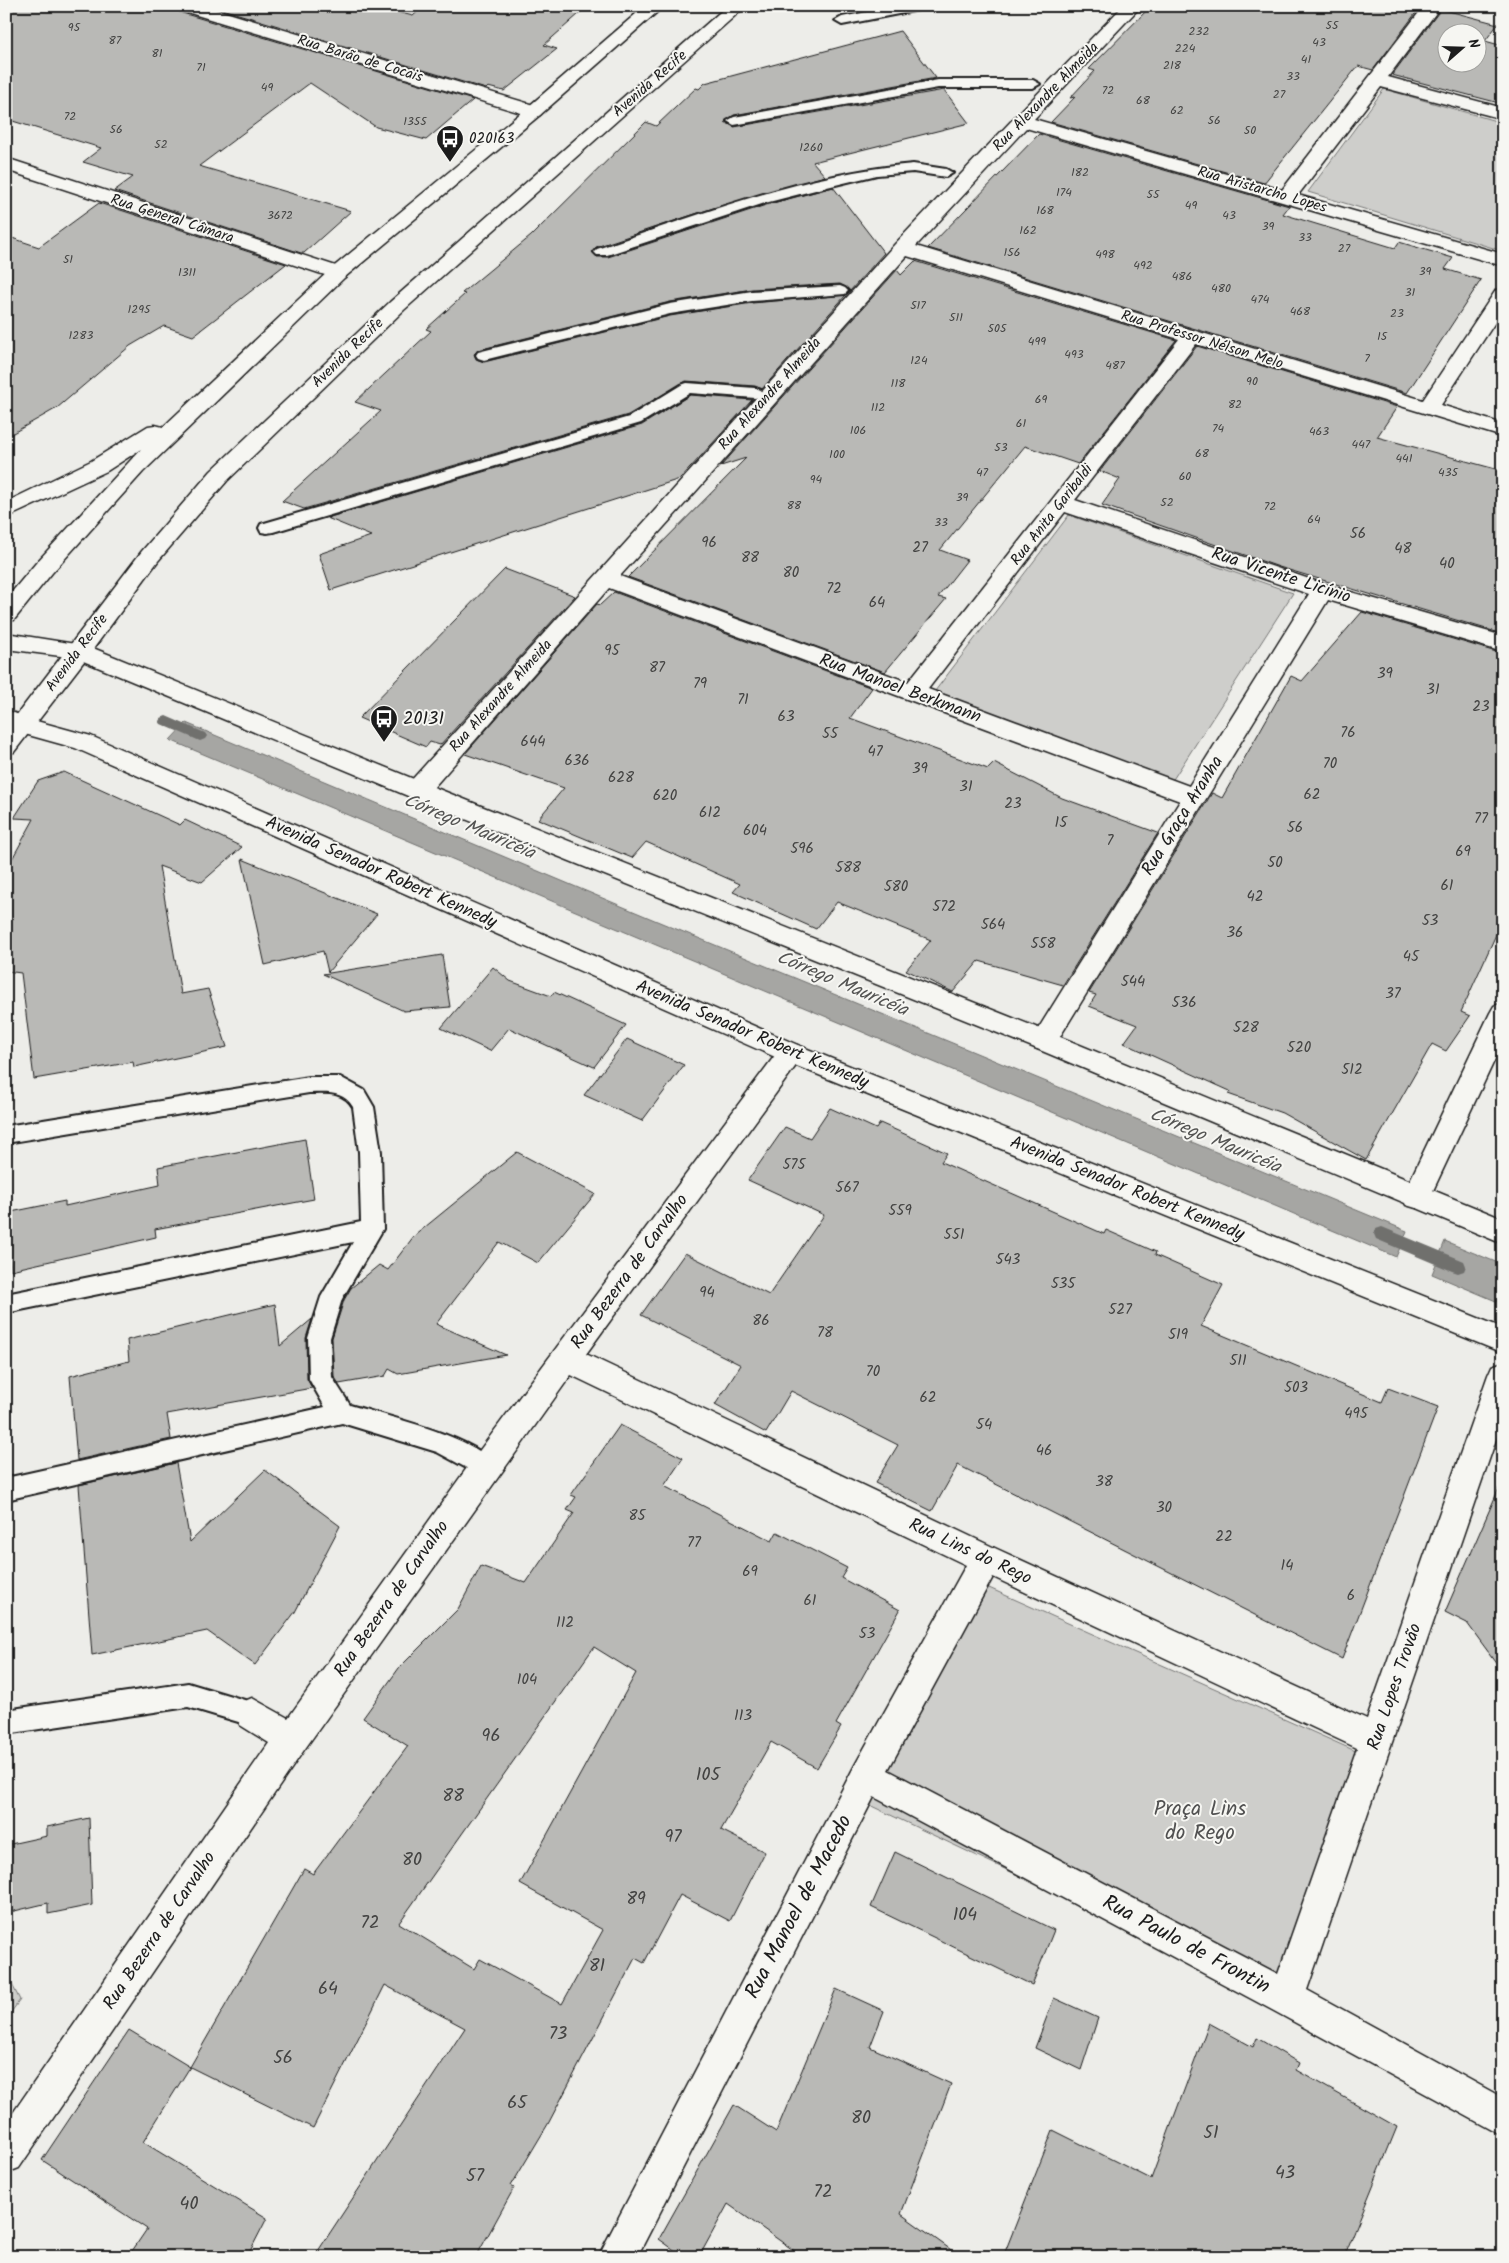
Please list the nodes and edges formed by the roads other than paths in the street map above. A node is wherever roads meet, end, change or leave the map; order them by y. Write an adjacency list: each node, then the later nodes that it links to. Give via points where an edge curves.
1 (186, 6): 11 (street, Rua Barão de Cocais)
2 (656, 6): 11 (street)
3 (738, 6): 40 (street, Avenida Recife, via 397,306 219,476 150,556)
4 (919, 6): 7 (lane)
5 (1133, 6): 9 (street, Rua Alexandre Almeida)
6 (1433, 6): 8 (street)
7 (842, 21)
8 (1378, 80): 12 (street); 18 (street)
9 (1058, 82): 10 (street); 14 (street, Rua Alexandre Almeida)
10 (1033, 84): 13 (lane, via 938,84)
11 (534, 111): 22 (street)
12 (1503, 114)
13 (734, 121)
14 (1021, 121): 17 (street, Rua Alexandre Almeida); 18 (street, Rua Aristarcho Lopes)
15 (6, 164): 22 (street, Rua General Câmara)
16 (946, 173): 17 (street); 20 (lane, via 913,168 843,178 760,200)
17 (968, 178): 19 (street, Rua Alexandre Almeida)
18 (1287, 197): 21 (street, Rua Aristarcho Lopes)
19 (902, 248): 24 (street, Rua Alexandre Almeida); 26 (street, Rua Professor Nélson Melo)
20 (602, 252)
21 (1503, 260)
22 (338, 273): 29 (street)
23 (840, 291): 24 (street); 27 (lane, via 752,296 670,309)
24 (863, 293): 28 (street, Rua Alexandre Almeida)
25 (1503, 294): 30 (street)
26 (1191, 337): 30 (street, Rua Professor Nélson Melo); 32 (street, Rua Anita Garibaldi)
27 (484, 355)
28 (761, 395): 34 (lane, via 686,388 635,420); 35 (street, Rua Alexandre Almeida)
29 (199, 404): 33 (street, via 99,466); 37 (street, via 135,467)
30 (1428, 408): 31 (street, Rua Professor Nélson Melo)
31 (1503, 431)
32 (1061, 503): 36 (street, Rua Vicente Licínio); 41 (street, Rua Anita Garibaldi)
33 (6, 511)
34 (267, 528)
35 (606, 579): 41 (street, Rua Manoel Berkmann); 44 (street, Rua Alexandre Almeida)
36 (1322, 591): 39 (street, Rua Vicente Licínio); 45 (street, Rua Graça Aranha)
37 (6, 615)
38 (6, 640): 40 (street)
39 (1503, 644)
40 (80, 651): 42 (street, Avenida Recife); 44 (street)
41 (912, 693): 45 (street, Rua Manoel Berkmann)
42 (14, 721): 43 (street, Avenida Recife); 48 (street, Avenida Senador Robert Kennedy, via 83,742)
43 (6, 746)
44 (417, 790): 47 (street)
45 (1195, 797): 47 (street, Rua Graça Aranha)
46 (1503, 1013): 50 (street)
47 (1044, 1041): 50 (street)
48 (791, 1053): 54 (street, Avenida Senador Robert Kennedy); 55 (street, Rua Bezerra de Carvalho)
49 (6, 1135): 51 (lane, via 309,1085 340,1085 352,1091 362,1107 370,1152)
50 (1416, 1197): 52 (street)
51 (372, 1229): 53 (lane); 57 (lane, via 332,1297 319,1338 321,1379)
52 (1503, 1232)
53 (6, 1304)
54 (1503, 1341)
55 (566, 1359): 58 (street, Rua Bezerra de Carvalho); 60 (street, Rua Lins do Rego)
56 (1503, 1376): 64 (street, Rua Lopes Trovão)
57 (342, 1413): 58 (lane, via 444,1444); 59 (lane)
58 (485, 1468): 63 (street, Rua Bezerra de Carvalho)
59 (6, 1490)
60 (986, 1559): 64 (street, Rua Lins do Rego); 65 (street, Rua Manoel de Macedo)
61 (252, 1714): 62 (lane, via 188,1695); 63 (street)
62 (6, 1722)
63 (292, 1739): 68 (street, Rua Bezerra de Carvalho)
64 (1376, 1740): 66 (street, Rua Lopes Trovão)
65 (867, 1776): 66 (street, Rua Paulo de Frontin); 69 (street, Rua Manoel de Macedo)
66 (1288, 1998): 67 (street, Rua Paulo de Frontin)
67 (1503, 2118)
68 (6, 2155)
69 (617, 2257)

